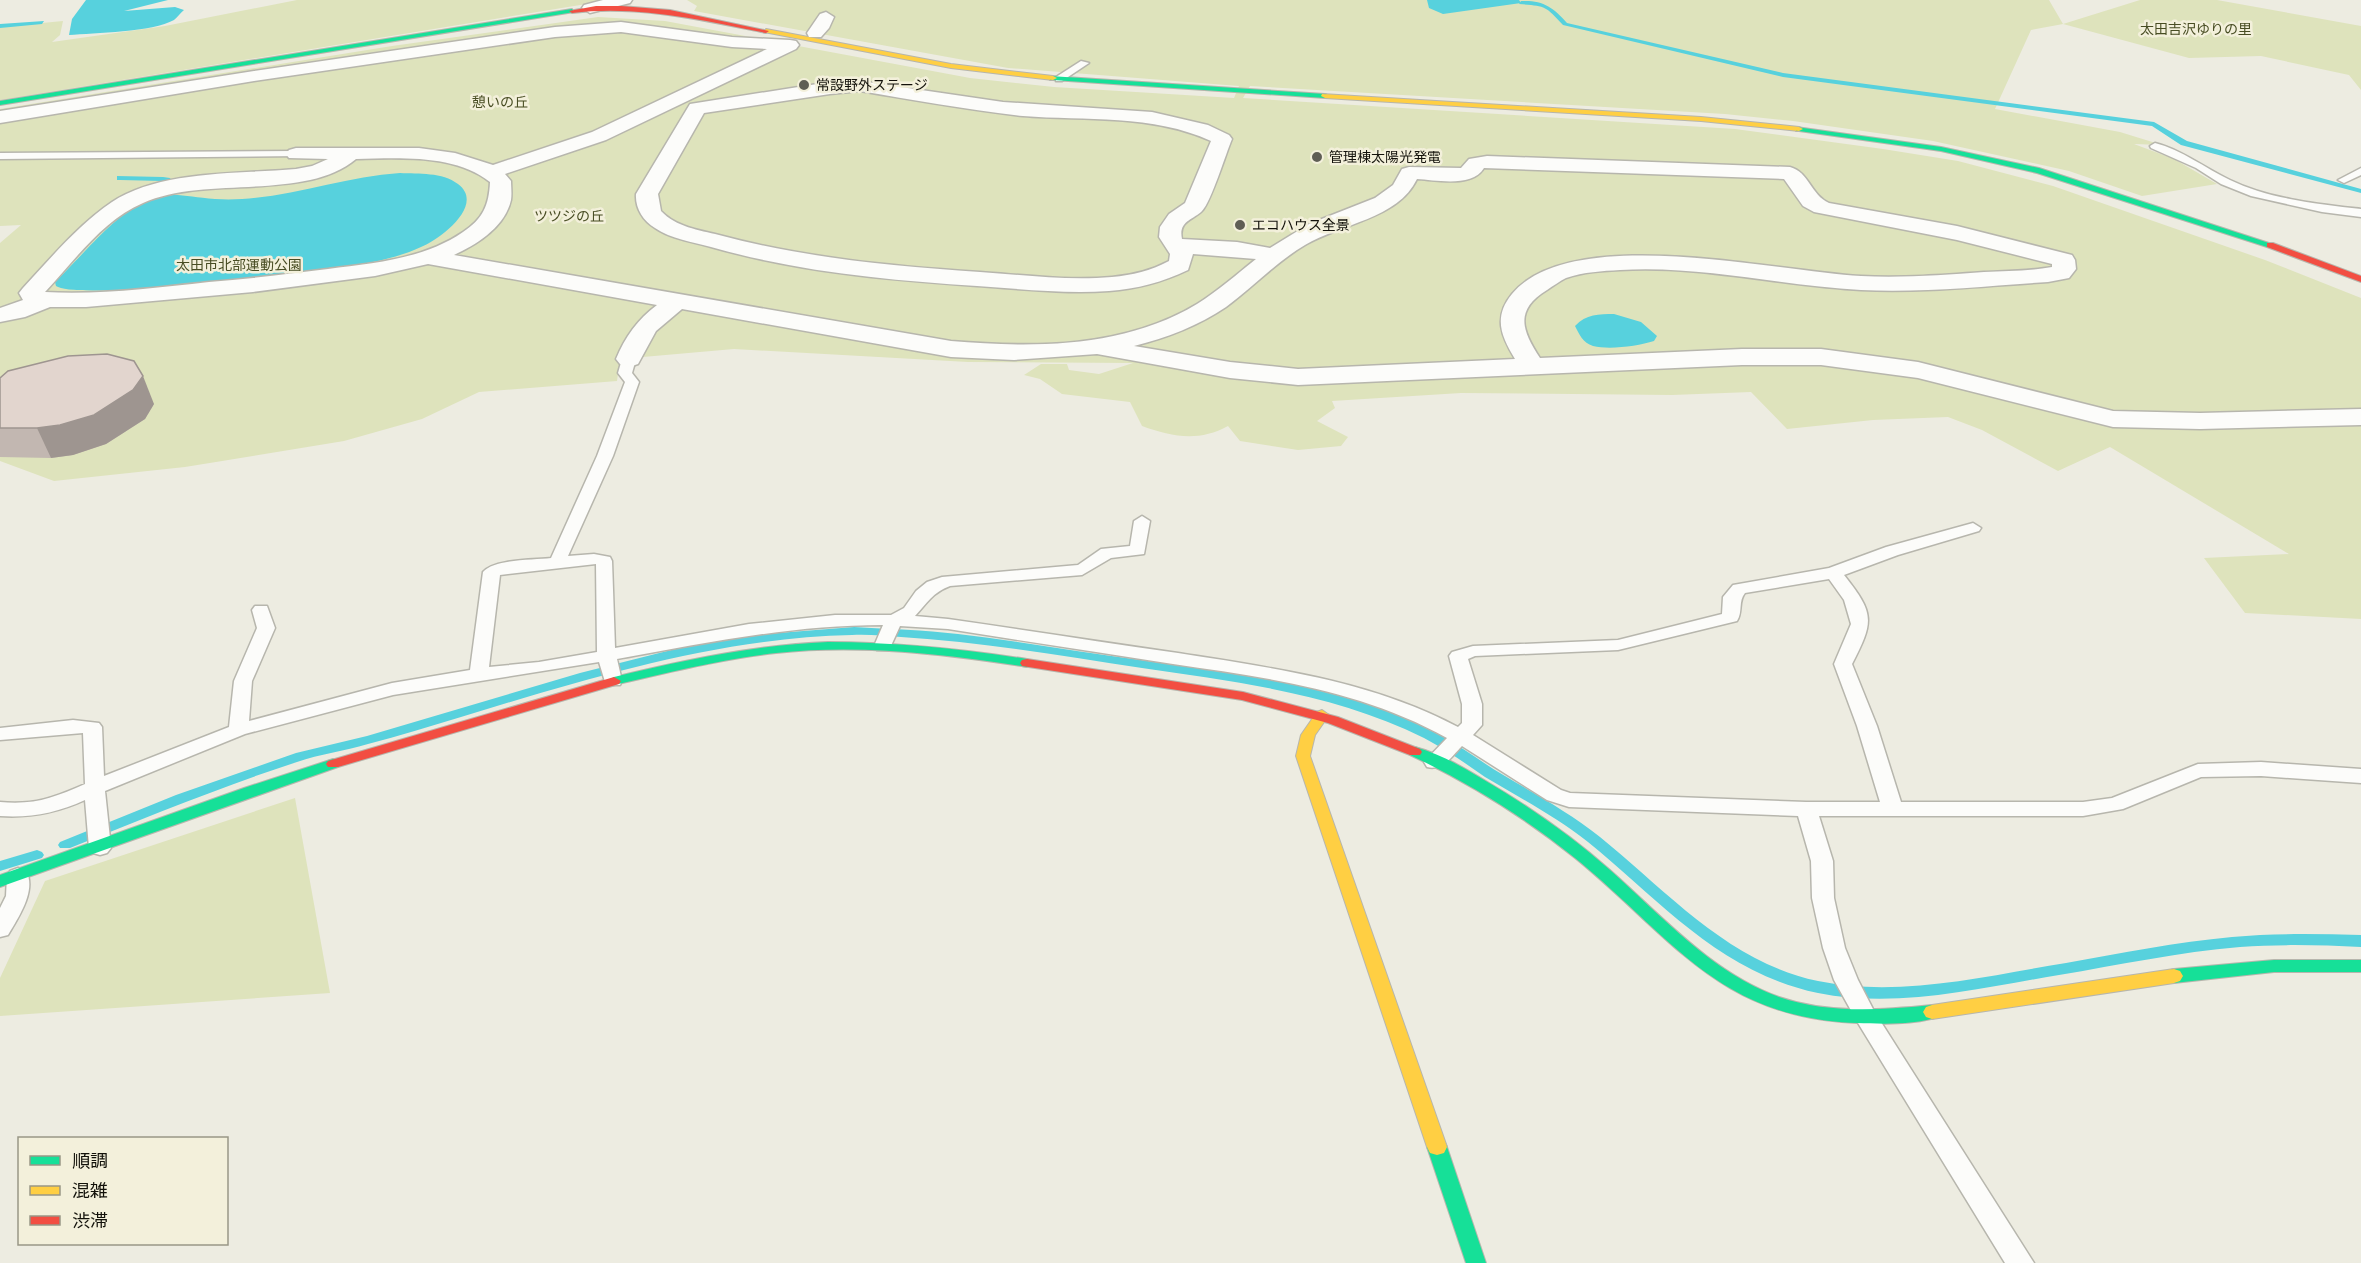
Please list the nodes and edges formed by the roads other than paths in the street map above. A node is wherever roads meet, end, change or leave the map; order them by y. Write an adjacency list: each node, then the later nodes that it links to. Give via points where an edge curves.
1 (624, 0): 2 (street)
2 (590, 8): 6 (street, via 658,10 951,66); 7 (street)
3 (826, 17): 4 (street)
4 (815, 33)
5 (1084, 63): 6 (lane)
6 (1059, 80): 20 (street, via 1701,119 1856,136 1958,152 2055,175 2289,250)
7 (0, 103)
8 (0, 117): 14 (street, via 532,34 621,27 732,42 794,44 599,136)
9 (2155, 146): 16 (lane, via 2255,194)
10 (296, 154): 11 (street); 12 (lane)
11 (348, 154): 14 (street, via 443,156); 22 (street, via 331,167 306,173 180,186 127,202 114,209 31,293)
12 (0, 156)
13 (2361, 171): 15 (lane)
14 (491, 172): 19 (street, via 503,186 489,222 475,236)
15 (2344, 180)
16 (2361, 213)
17 (1177, 246): 18 (street); 21 (street, via 1182,253 1180,265 1140,280); 21 (street, via 1170,230 1183,212 1194,207 1222,139 1211,132 1160,119 994,107 860,86 698,108 647,194 650,212 663,224 791,261 867,272)
18 (1273, 255): 26 (street, via 1205,310 1185,320 1126,340); 28 (street, via 1333,221 1381,203 1401,189 1409,173 1465,174 1476,163 1487,162 1790,173 1818,207 2031,249 2064,260 2061,273 2048,275 1901,282 1824,280 1674,262 1578,268 1533,287 1519,300 1512,315 1512,329)
19 (427, 257): 22 (street, via 282,283); 23 (street)
20 (2361, 279)
21 (1033, 282): 24 (street)
22 (48, 299): 25 (street)
23 (677, 301): 26 (street, via 951,349 1013,352); 27 (street, via 649,322 636,338)
24 (1020, 308)
25 (0, 315)
26 (1089, 346): 29 (street, via 1265,375 1324,377)
27 (629, 359): 34 (lane, via 624,373 632,382 605,456)
28 (1533, 367): 29 (street); 31 (street, via 1821,357 1918,370 2114,419)
29 (1428, 372): 30 (street)
30 (1442, 395)
31 (2361, 417)
32 (1142, 521): 37 (lane, via 1138,550 1107,553 1082,570 948,581 933,586 910,612)
33 (1973, 528): 35 (lane)
34 (557, 562): 39 (lane, via 604,561); 40 (lane, via 492,572)
35 (1833, 573): 45 (lane, via 1739,589 1732,597 1731,617 1618,645 1473,651 1458,656 1472,704 1472,725); 51 (lane, via 1860,618 1860,629 1843,664)
36 (261, 610): 43 (lane, via 266,628 243,681)
37 (894, 620): 38 (lane); 39 (lane, via 791,623); 45 (lane, via 948,624 1300,679 1385,701)
38 (884, 646): 41 (street, via 752,652); 42 (street, via 958,652 1244,696)
39 (606, 654): 40 (lane, via 539,668); 41 (lane)
40 (479, 674): 43 (lane, via 392,689)
41 (613, 681): 52 (street, via 244,792)
42 (1322, 715): 46 (street); 57 (street, via 1308,735 1303,756)
43 (238, 730): 48 (lane)
44 (0, 734): 48 (lane, via 92,727)
45 (1461, 736): 46 (lane); 50 (lane, via 1554,795 1569,800)
46 (1434, 762): 56 (street, via 1535,821 1578,852 1677,945 1732,983 1788,1006)
47 (2361, 776): 51 (lane, via 2261,769 2198,771 2116,804 2083,809)
48 (93, 788): 49 (lane, via 59,804 26,811); 52 (lane)
49 (0, 809)
50 (1806, 809): 51 (lane); 56 (lane, via 1822,861 1823,898 1834,948)
51 (1893, 810)
52 (100, 848): 53 (street)
53 (9, 879): 54 (lane, via 17,896)
54 (0, 929)
55 (2361, 966): 56 (street, via 2291,964 2224,969 1919,1014)
56 (1866, 1017): 58 (lane)
57 (1476, 1263)
58 (2020, 1263)

